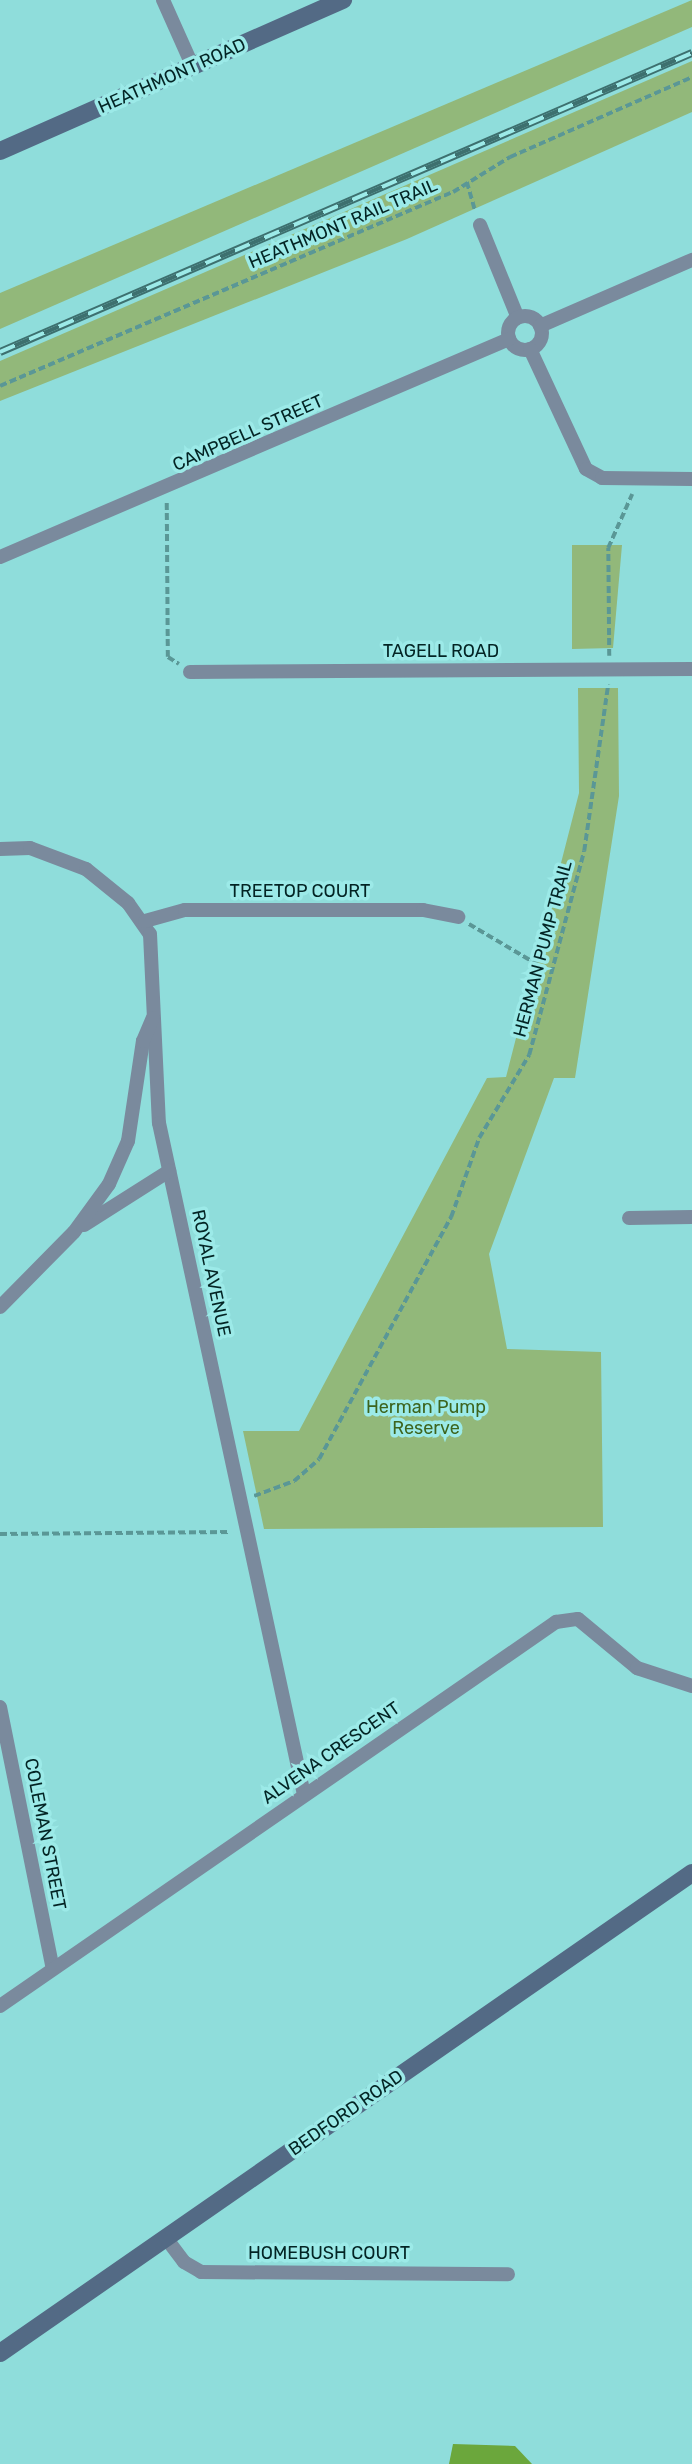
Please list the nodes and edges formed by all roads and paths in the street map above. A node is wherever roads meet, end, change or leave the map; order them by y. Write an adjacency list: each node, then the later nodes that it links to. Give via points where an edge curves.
1 (163, 0): 3 (street)
2 (343, 0): 3 (main road, HEATHMONT ROAD)
3 (193, 67): 5 (main road, HEATHMONT ROAD)
4 (692, 77): 6 (path, HEATHMONT RAIL TRAIL)
5 (0, 151)
6 (467, 182): 7 (path); 13 (path, HEATHMONT RAIL TRAIL)
7 (480, 225): 9 (street)
8 (692, 260): 10 (street)
9 (518, 318): 10 (street); 11 (street)
10 (540, 326): 12 (street, via 541,337)
11 (509, 338): 12 (street); 16 (street, CAMPBELL STREET)
12 (530, 349): 14 (street, via 586,469 602,478)
13 (0, 386)
14 (638, 479): 15 (street); 18 (path, HERMAN PUMP TRAIL, via 608,548)
15 (692, 479)
16 (167, 490): 17 (street, CAMPBELL STREET); 20 (path, via 168,657)
17 (0, 557)
18 (609, 669): 19 (street, TAGELL ROAD); 20 (street, TAGELL ROAD); 24 (path, HERMAN PUMP TRAIL, via 584,850)
19 (692, 669)
20 (190, 672)
21 (0, 849): 23 (street, via 30,848 71,861)
22 (458, 917): 23 (street, TREETOP COURT, via 423,910 186,910); 24 (path)
23 (145, 921): 25 (street, ROYAL AVENUE, via 153,947)
24 (552, 973): 31 (path, HERMAN PUMP TRAIL, via 529,1055 479,1138 451,1217 319,1459 294,1481)
25 (154, 1016): 26 (street, ROYAL AVENUE, via 159,1123); 29 (street, via 142,1041 128,1141 110,1184)
26 (169, 1171): 29 (street); 31 (street, ROYAL AVENUE)
27 (629, 1217): 28 (street)
28 (692, 1217)
29 (74, 1232): 30 (street)
30 (0, 1307)
31 (240, 1501): 36 (street, ROYAL AVENUE)
32 (238, 1532): 33 (path)
33 (0, 1534)
34 (692, 1686): 36 (street, ALVENA CRESCENT, via 637,1668 586,1623 568,1618)
35 (0, 1707): 38 (street, COLEMAN STREET)
36 (304, 1795): 38 (street, ALVENA CRESCENT)
37 (692, 1873): 40 (main road, BEDFORD ROAD)
38 (53, 1969): 39 (street, ALVENA CRESCENT)
39 (0, 2006)
40 (166, 2238): 41 (street, HOMEBUSH COURT, via 184,2262 201,2272); 42 (main road, BEDFORD ROAD)
41 (508, 2274)
42 (0, 2353)

